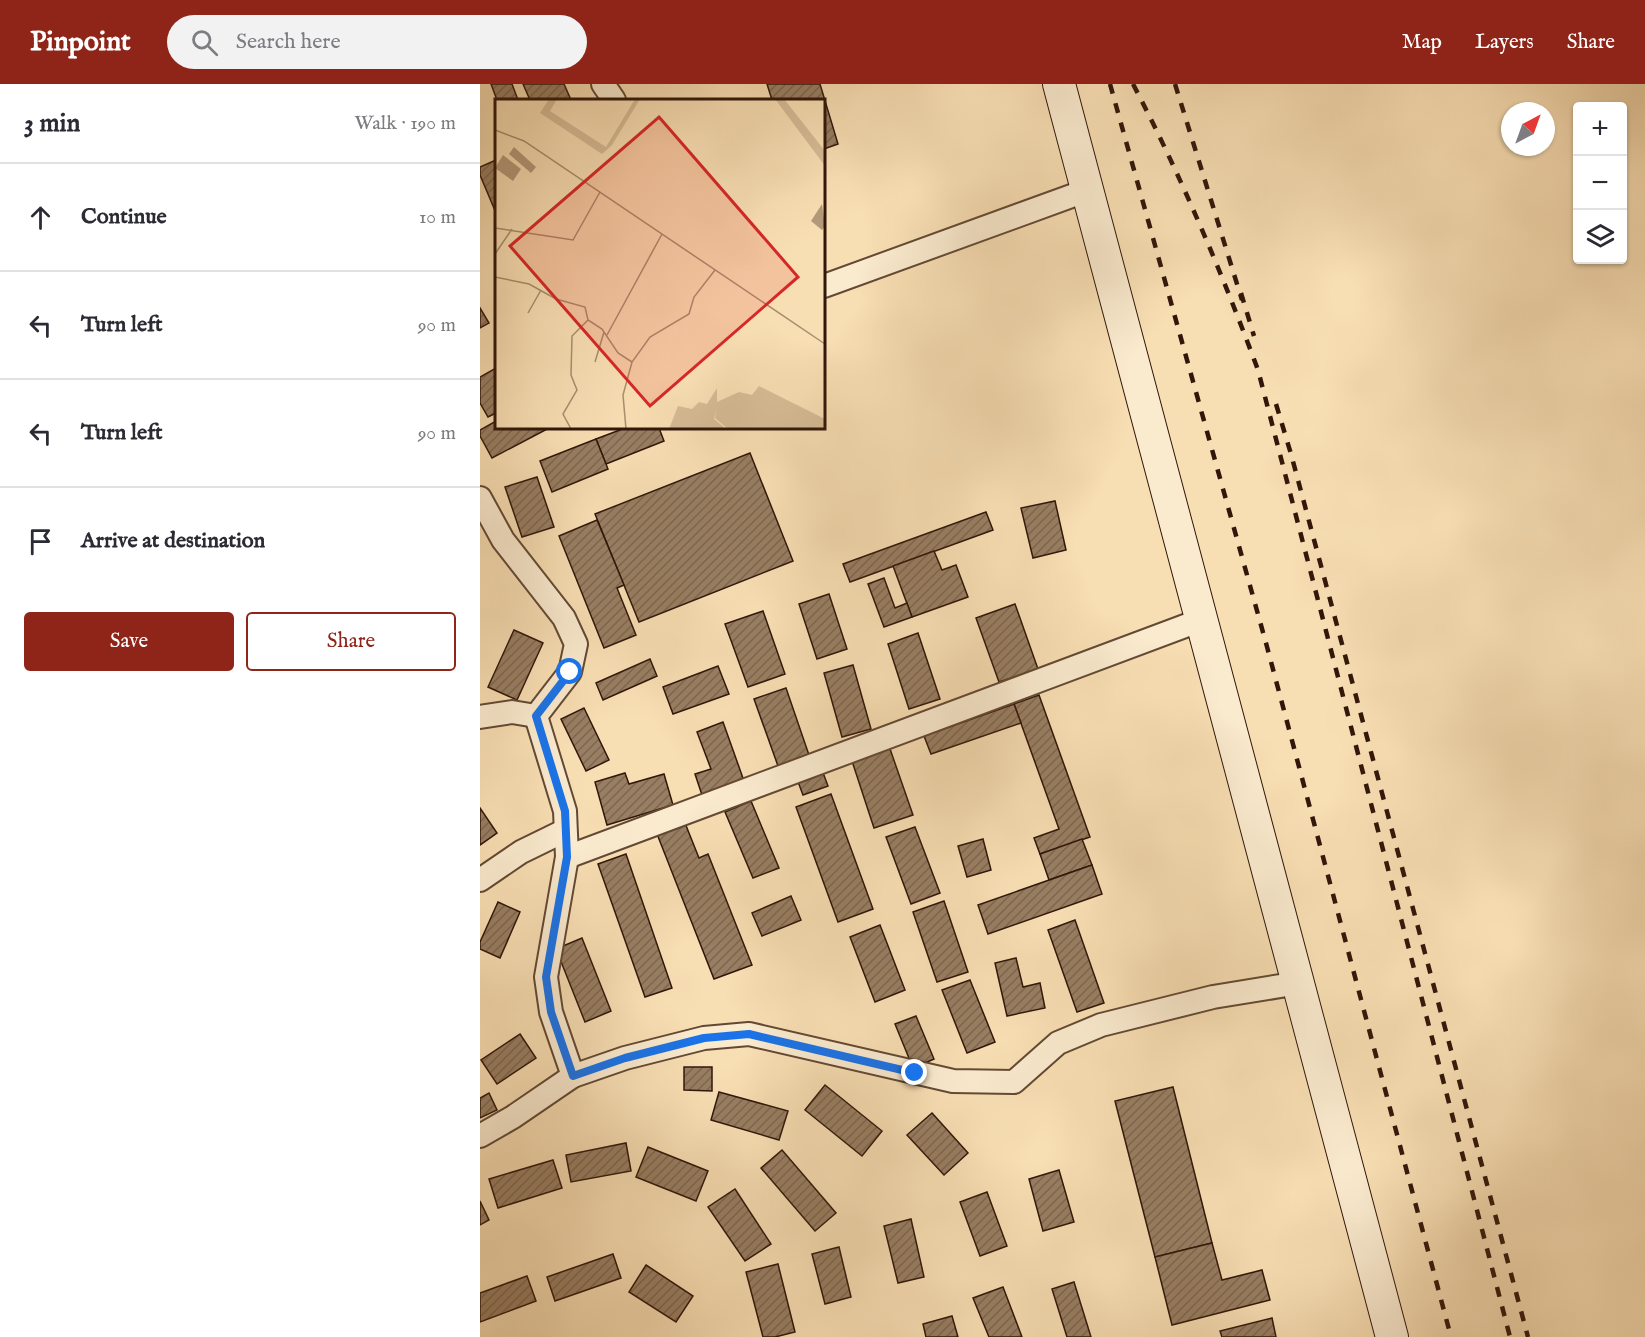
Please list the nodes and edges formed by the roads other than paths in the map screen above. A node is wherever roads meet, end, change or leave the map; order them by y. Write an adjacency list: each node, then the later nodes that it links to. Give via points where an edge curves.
1 (603, 84): 3 (street)
2 (1059, 84): 4 (main road)
3 (613, 99)
4 (1088, 190): 5 (street); 7 (main road)
5 (825, 286)
6 (480, 498): 8 (street, via 503,540 564,618 576,644 570,672)
7 (1201, 620): 11 (street); 13 (main road)
8 (536, 716): 9 (street, via 512,712); 10 (street, via 565,811)
9 (480, 717)
10 (564, 831): 11 (street); 12 (street, via 521,852)
11 (567, 857): 14 (street, via 546,977 551,1012)
12 (480, 880)
13 (1299, 983): 14 (street, via 1213,997 1101,1025 1058,1043 1014,1082 953,1081 749,1034 704,1038); 16 (main road)
14 (573, 1076): 15 (street)
15 (480, 1136)
16 (1392, 1337)

